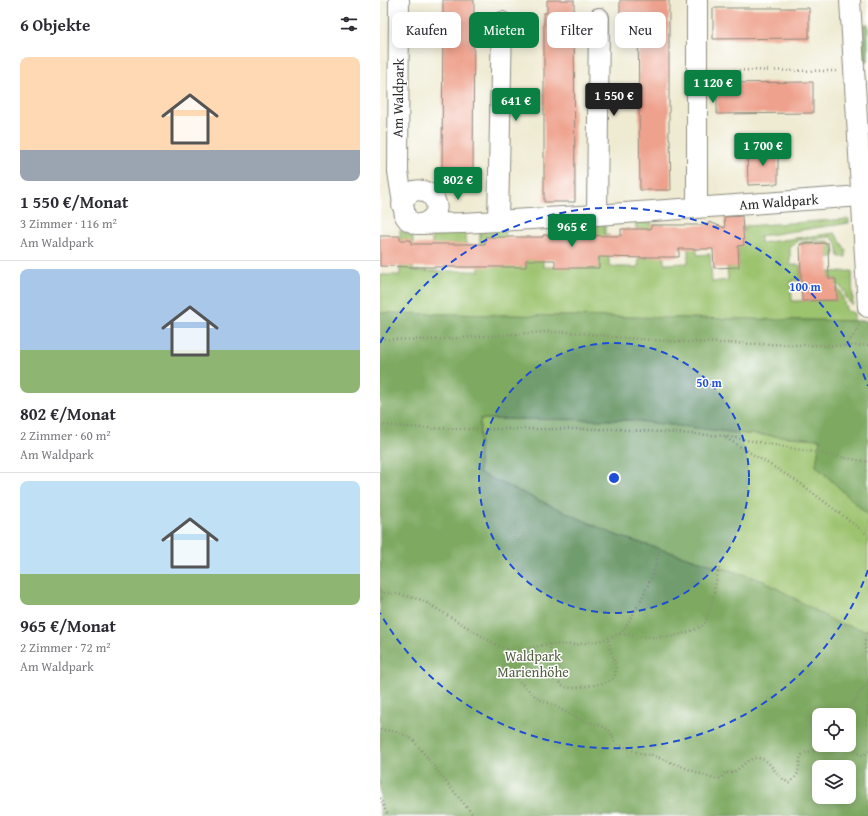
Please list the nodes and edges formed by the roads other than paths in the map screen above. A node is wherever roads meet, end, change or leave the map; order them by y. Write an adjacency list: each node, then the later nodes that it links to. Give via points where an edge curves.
1 (399, 0): 7 (street, Am Waldpark, via 398,172)
2 (697, 0): 9 (street)
3 (850, 0): 6 (street)
4 (501, 48): 11 (street)
5 (599, 48): 10 (street)
6 (861, 196): 9 (street, Am Waldpark); 14 (street)
7 (406, 199): 8 (street, via 419,190 433,197); 13 (street, Am Waldpark, via 405,216 416,224)
8 (436, 206): 12 (street); 13 (street, via 433,217)
9 (697, 208): 10 (street, Am Waldpark)
10 (597, 215): 11 (street, Am Waldpark)
11 (498, 220): 12 (street, Am Waldpark)
12 (463, 223): 13 (street, Am Waldpark)
13 (422, 224)
14 (868, 306)

